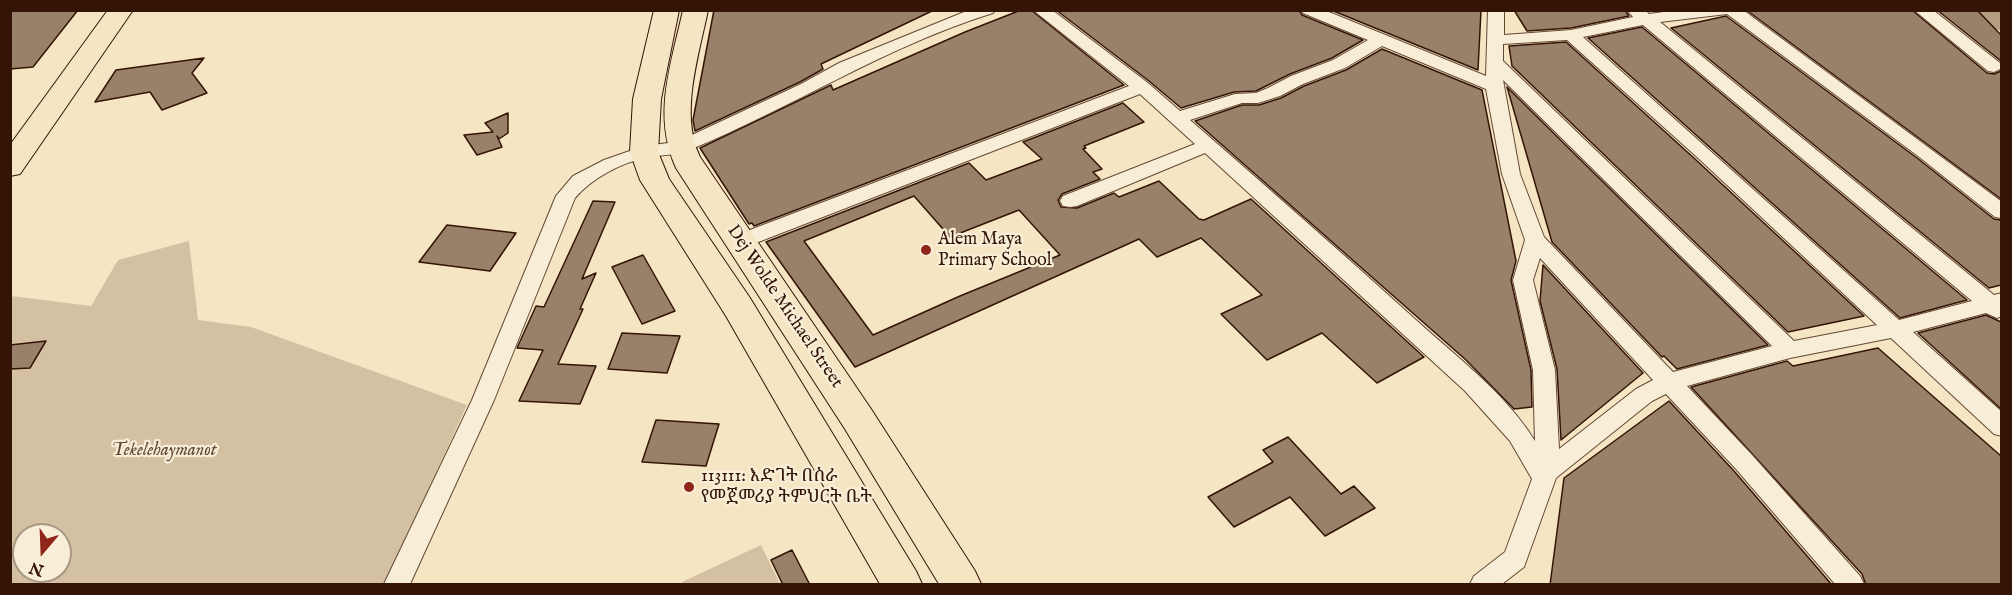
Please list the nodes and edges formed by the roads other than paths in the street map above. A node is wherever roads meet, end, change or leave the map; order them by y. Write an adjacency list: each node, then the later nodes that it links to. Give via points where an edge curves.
1 (98, 10): 23 (main road)
2 (121, 10): 27 (main road)
3 (667, 10): 21 (main road, Dej Wolde Michael Street)
4 (696, 10): 20 (main road, Dej Wolde Michael Street)
5 (987, 10): 25 (street, via 844,67)
6 (1041, 10): 19 (street)
7 (1309, 10): 14 (street)
8 (1496, 10): 15 (street)
9 (1722, 10): 12 (street)
10 (1732, 10): 29 (street)
11 (1922, 10): 17 (street)
12 (1640, 15): 13 (street); 32 (street)
13 (1571, 35): 15 (street); 33 (street)
14 (1380, 40): 18 (street); 22 (street, via 1340,64 1274,93 1241,98)
15 (1495, 40): 16 (street)
16 (1495, 63): 18 (street); 34 (street)
17 (1994, 67)
18 (1494, 86): 30 (street, via 1511,174)
19 (1142, 87): 22 (street); 31 (street)
20 (680, 95): 21 (street); 25 (main road, Dej Wolde Michael Street)
21 (647, 99): 26 (main road, Dej Wolde Michael Street)
22 (1177, 118): 24 (street)
23 (10, 133)
24 (1206, 146): 28 (street); 39 (street, via 1473,385 1518,434)
25 (681, 147): 26 (street); 31 (main road, Dej Wolde Michael Street)
26 (644, 152): 38 (main road, Dej Wolde Michael Street, via 664,196 738,307); 40 (street, via 589,175 566,196 483,399)
27 (10, 167)
28 (1070, 201)
29 (2001, 212)
30 (1535, 240): 35 (street); 39 (street, via 1523,280 1544,370)
31 (741, 241): 36 (main road, Dej Wolde Michael Street)
32 (1997, 306): 33 (street)
33 (1895, 328): 34 (street); 37 (street)
34 (1790, 350): 35 (street)
35 (1670, 382): 39 (street, via 1644,395); 44 (street)
36 (858, 419): 38 (main road); 42 (main road, Dej Wolde Michael Street)
37 (2001, 427)
38 (813, 434): 41 (main road, Dej Wolde Michael Street)
39 (1545, 475): 43 (street, via 1515,559)
40 (397, 585)
41 (902, 585)
42 (961, 585)
43 (1483, 585)
44 (1851, 585)

